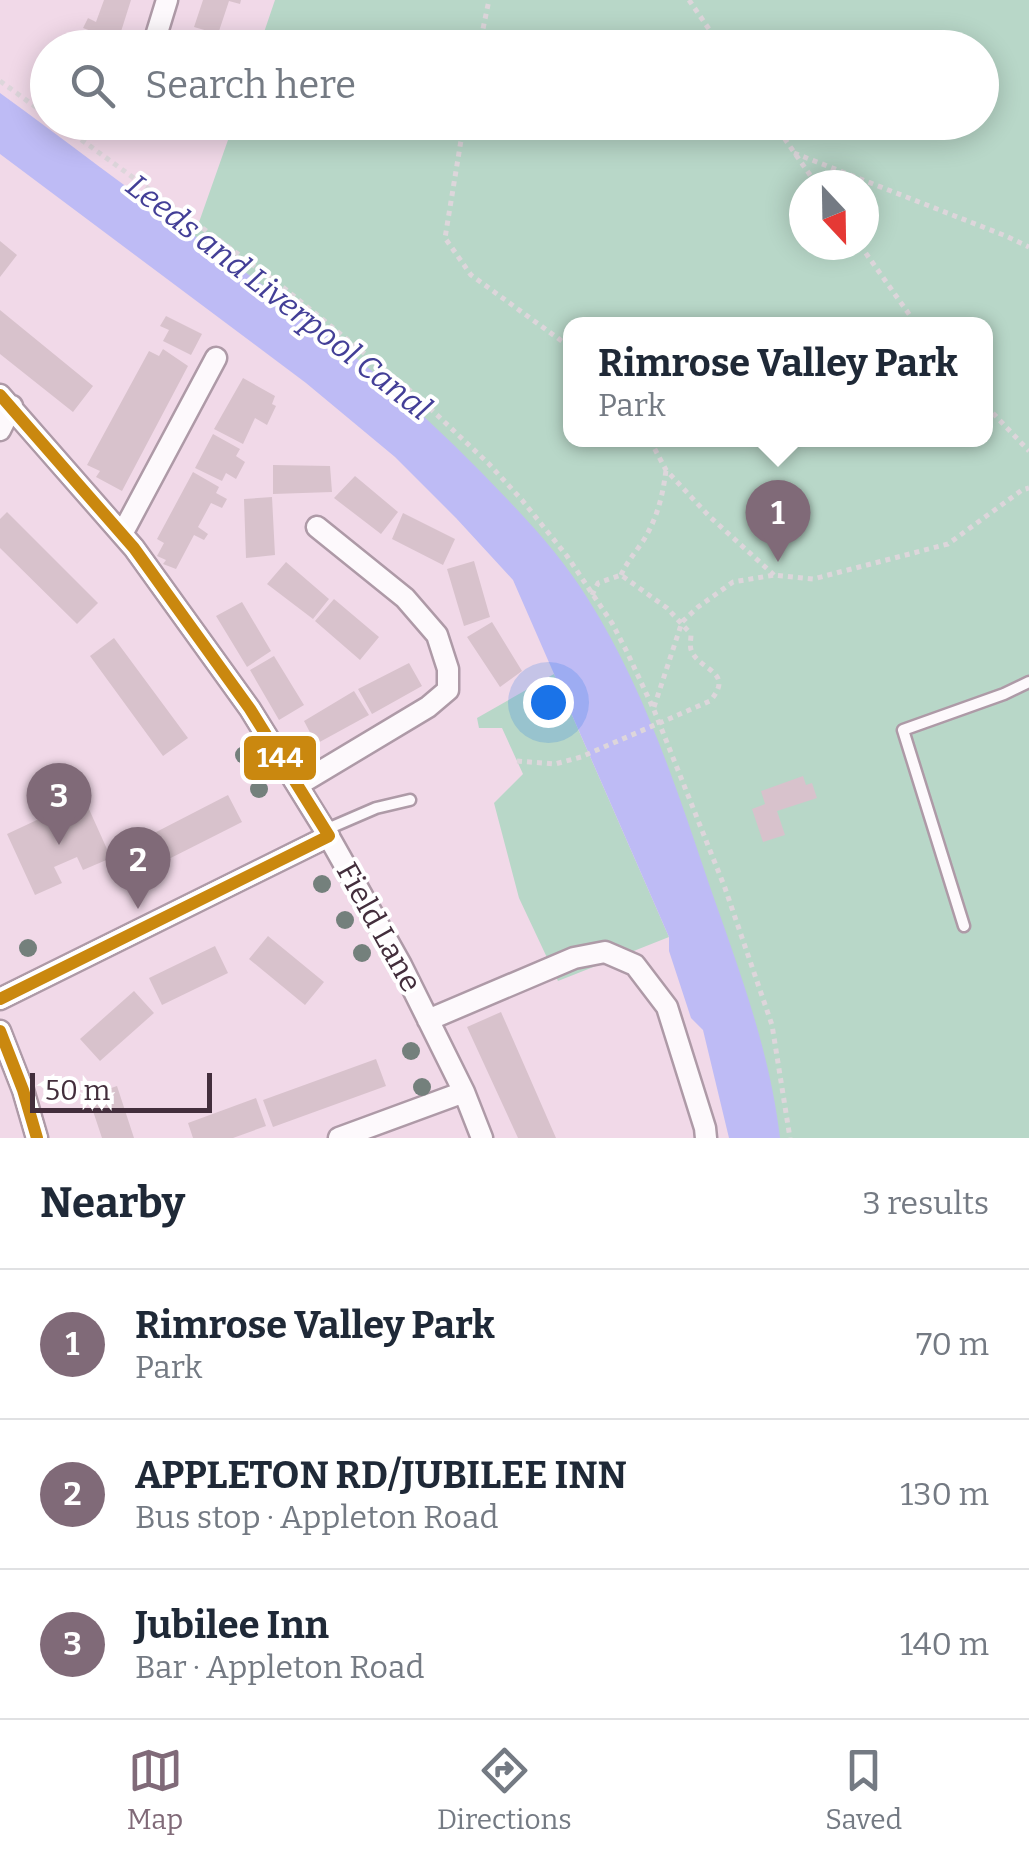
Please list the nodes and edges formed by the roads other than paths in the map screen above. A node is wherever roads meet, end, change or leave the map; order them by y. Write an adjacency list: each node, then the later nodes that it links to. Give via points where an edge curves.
1 (167, 0): 2 (street)
2 (158, 30)
3 (216, 358): 7 (street)
4 (6, 400): 5 (street); 7 (street, Field Lane)
5 (0, 430)
6 (318, 527): 9 (street, via 405,598 436,635 448,690)
7 (122, 534): 9 (street, Field Lane)
8 (1029, 682): 12 (lane, via 903,730)
9 (298, 785): 11 (street, Field Lane)
10 (410, 800): 11 (lane, via 376,808)
11 (327, 833): 13 (street); 14 (street, Field Lane)
12 (964, 926)
13 (0, 999)
14 (428, 1020): 16 (street, Field Lane); 20 (street, via 574,958 605,952 635,965 667,1007)
15 (0, 1031): 17 (street)
16 (464, 1092): 18 (street); 19 (street, Field Lane)
17 (37, 1138)
18 (339, 1138)
19 (482, 1138)
20 (706, 1138)

